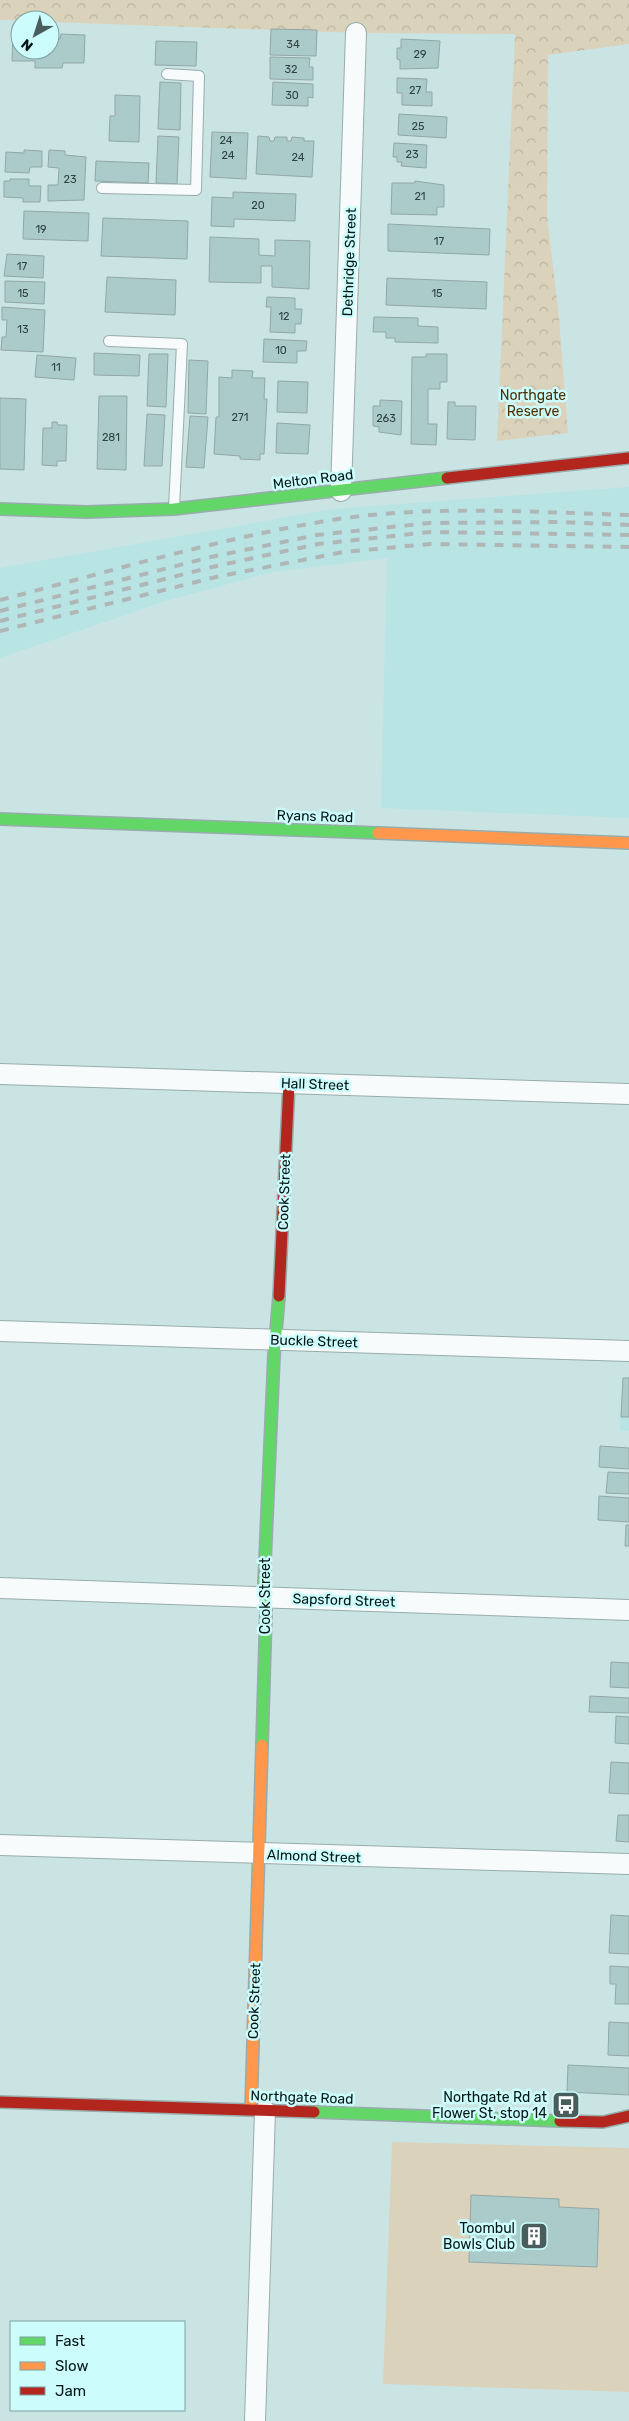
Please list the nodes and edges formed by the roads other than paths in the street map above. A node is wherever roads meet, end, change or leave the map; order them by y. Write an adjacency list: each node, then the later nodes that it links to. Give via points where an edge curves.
1 (356, 33): 6 (street, Dethridge Street)
2 (167, 74): 3 (lane, via 199,76 196,190)
3 (102, 188)
4 (109, 341): 8 (lane, via 182,344)
5 (629, 458): 6 (street, Melton Road)
6 (341, 491): 8 (street, Melton Road)
7 (0, 509): 8 (street, Melton Road, via 86,512)
8 (174, 509)
9 (0, 819): 10 (street, Ryans Road)
10 (629, 843)
11 (0, 1074): 12 (street, Hall Street)
12 (289, 1083): 13 (street, Hall Street); 15 (street, Cook Street)
13 (629, 1094)
14 (0, 1331): 15 (street, Buckle Street)
15 (277, 1340): 16 (street, Buckle Street); 18 (street, Cook Street)
16 (629, 1351)
17 (0, 1588): 18 (street, Sapsford Street)
18 (265, 1598): 19 (street, Sapsford Street); 21 (street, Cook Street)
19 (629, 1610)
20 (0, 1845): 21 (street, Almond Street)
21 (259, 1854): 22 (street, Almond Street); 24 (street, Cook Street)
22 (629, 1864)
23 (0, 2102): 24 (street, Northgate Road)
24 (258, 2111): 26 (street, Northgate Road); 28 (street, Cook Street)
25 (629, 2116): 26 (street, Northgate Road)
26 (603, 2122): 27 (street, Northgate Road)
27 (624, 2130)
28 (255, 2421)

